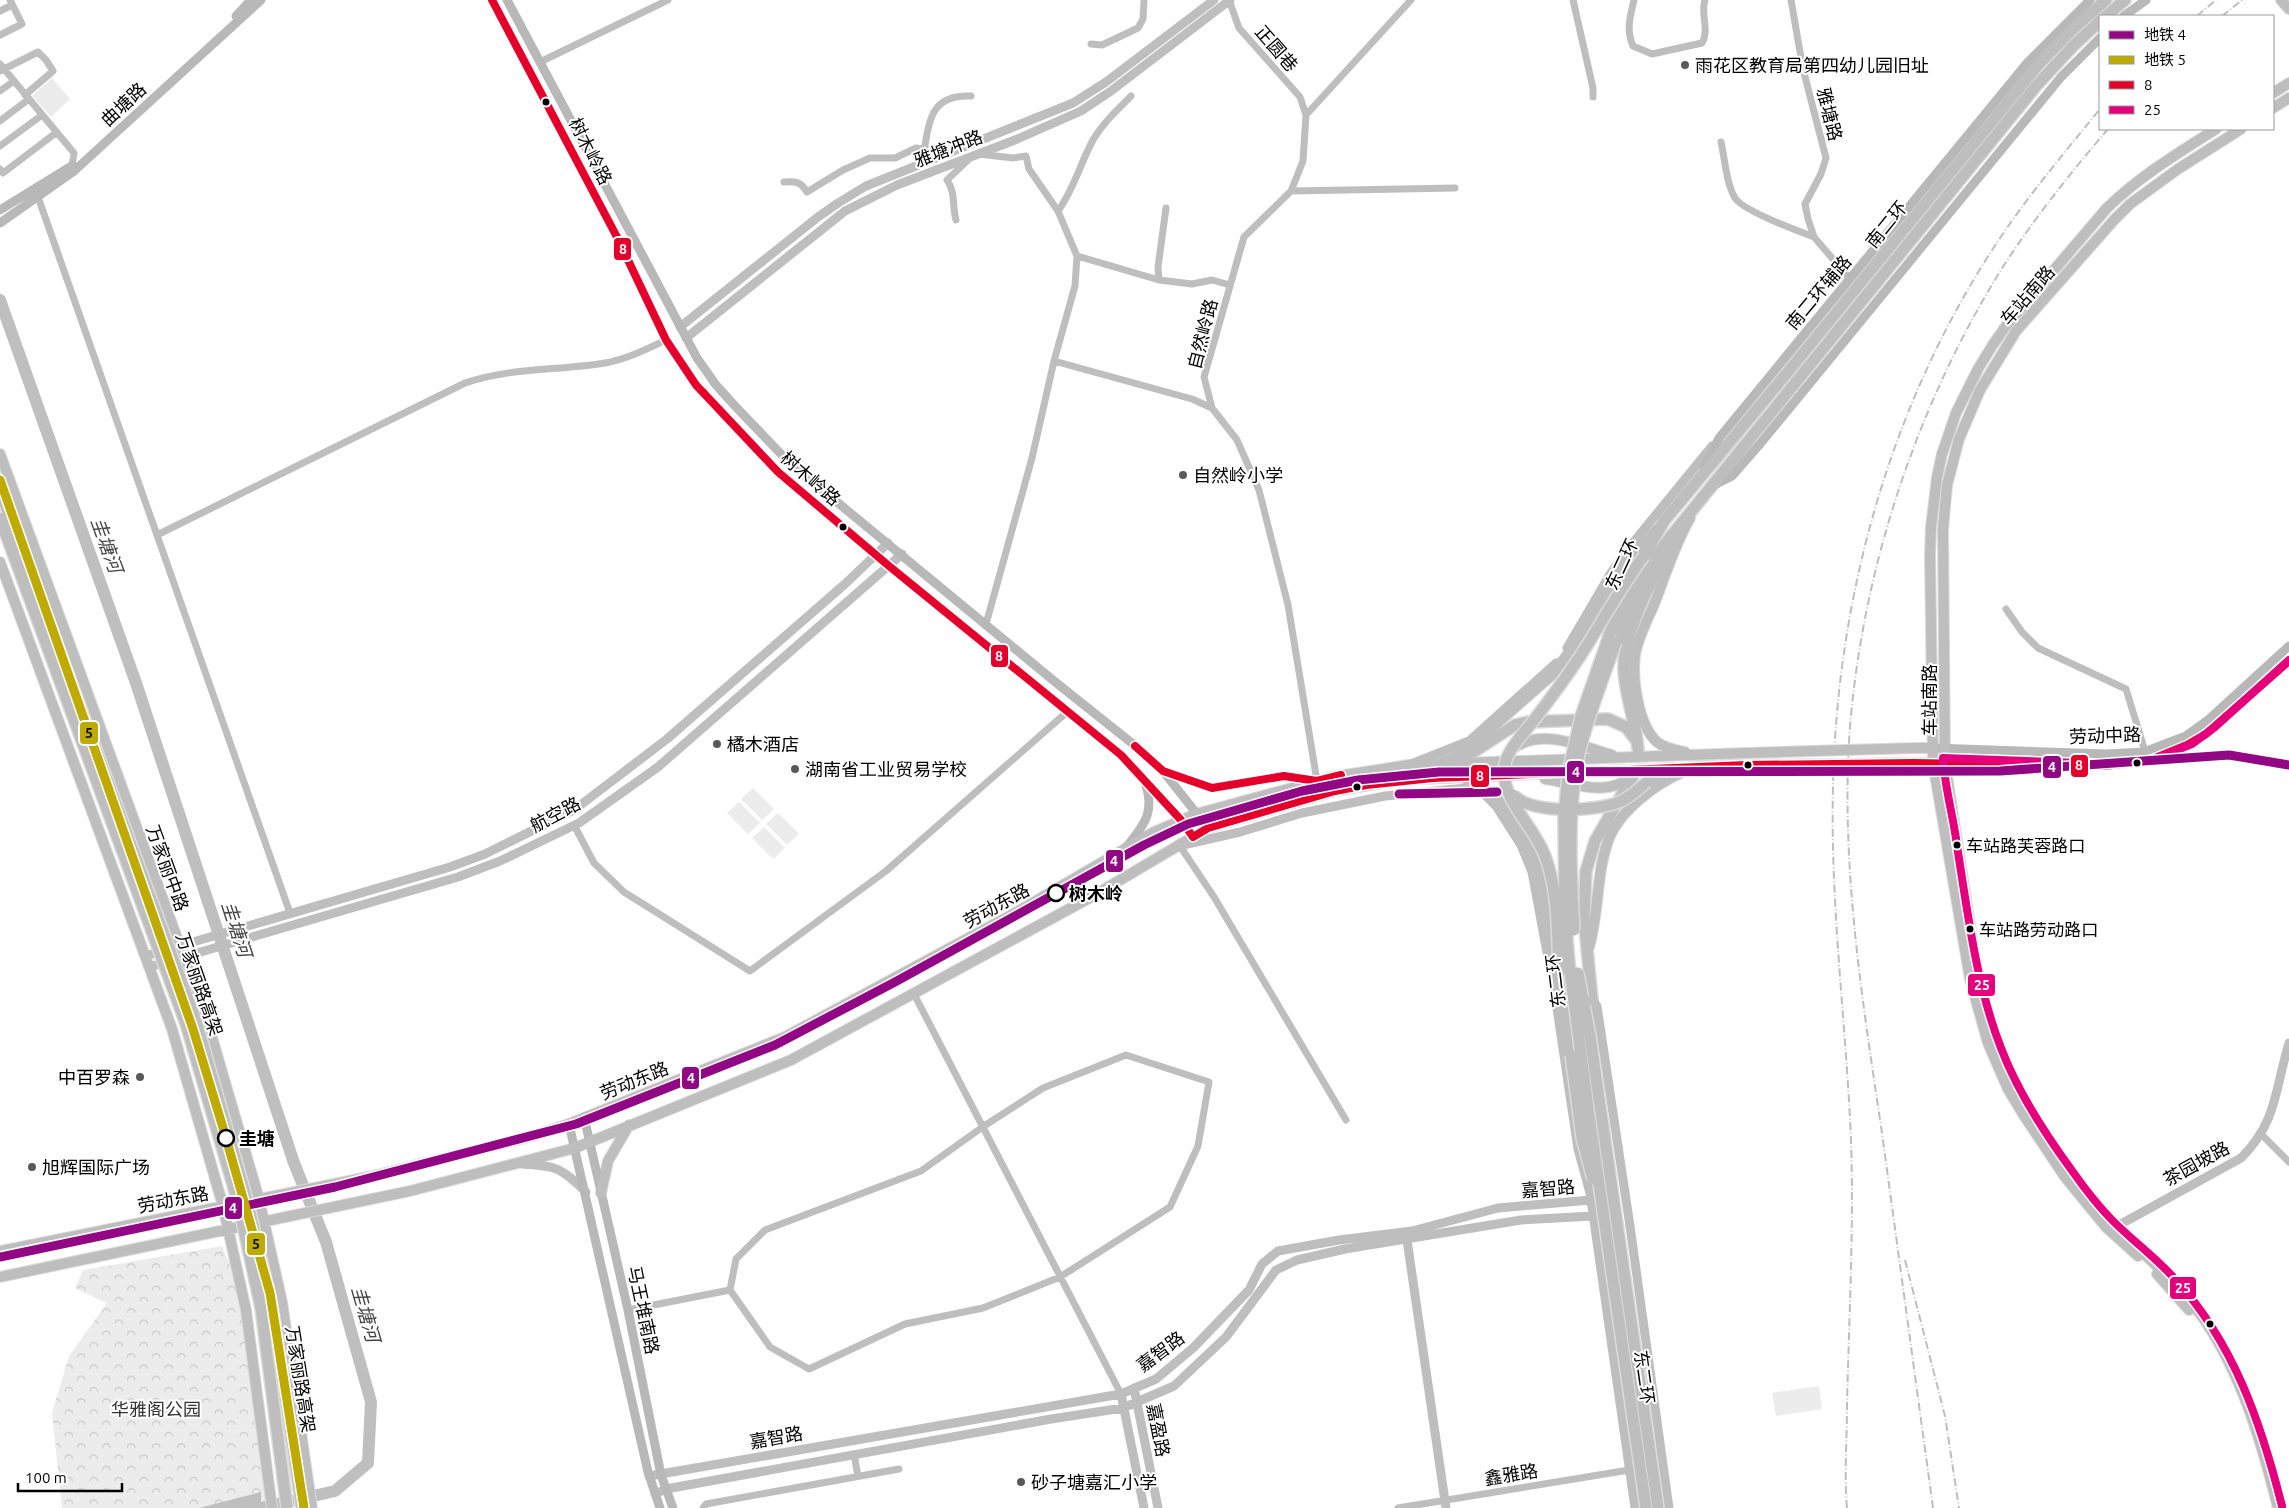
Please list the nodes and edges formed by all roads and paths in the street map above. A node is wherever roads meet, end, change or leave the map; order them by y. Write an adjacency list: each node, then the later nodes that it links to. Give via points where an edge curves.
1 (251, 0): 49 (main road, 曲塘路)
2 (261, 0): 54 (main road, 曲塘路, via 74,172)
3 (492, 0): 67 (main road, 树木岭路, via 614,231)
4 (507, 0): 28 (main road, 树木岭路)
5 (668, 0): 28 (street)
6 (1144, 0): 27 (street, via 1143,19 1138,28 1102,46)
7 (1214, 0): 65 (street, 雅塘冲路, via 1106,82 1073,103 866,186 838,202)
8 (1230, 0): 41 (street, 正圆巷, via 1239,28 1300,97); 48 (street, 雅塘冲路, via 1081,111)
9 (1411, 0): 41 (street)
10 (1573, 0): 37 (street)
11 (1634, 0): 12 (street, via 1628,25 1629,37 1633,46 1652,54 1702,43 1706,29 1702,7)
12 (1705, 0)
13 (1791, 0): 60 (street, 雅塘路, via 1803,69 1826,158 1805,204)
14 (2090, 0): 62 (main road, 南二环辅路, via 2027,63)
15 (2106, 0): 72 (highway, 南二环, via 2039,64)
16 (2125, 0): 22 (highway)
17 (2146, 0): 23 (main road)
18 (2282, 0): 20 (main road)
19 (11, 2): 21 (street); 25 (street, via 22,24)
20 (2289, 9)
21 (0, 11)
22 (2107, 15)
23 (2125, 15)
24 (2099, 22): 73 (highway, 南二环, via 2036,86)
25 (0, 35)
26 (2099, 39): 73 (main road, via 2061,76 1760,444 1732,476)
27 (1091, 44)
28 (540, 62): 65 (main road, 树木岭路)
29 (1, 68): 30 (street); 36 (street, via 38,52 46,60 53,71)
30 (14, 81): 32 (street); 36 (street)
31 (2289, 83): 33 (main road)
32 (0, 91)
33 (2274, 92)
34 (971, 96): 51 (street, via 941,102 932,113 923,149 916,148 895,158 870,158 806,192 803,185 795,181)
35 (1131, 96): 57 (street, via 1107,120 1093,141)
36 (27, 97): 40 (street); 42 (street)
37 (1593, 98)
38 (2289, 98): 39 (main road)
39 (2274, 107)
40 (42, 115): 45 (street); 47 (street)
41 (1306, 115): 53 (street, 自然岭路, via 1304,161)
42 (0, 121)
43 (2214, 130): 91 (main road, 车站南路, via 2167,160 2107,208 2006,326 1966,390 1949,433 1937,477 1931,526)
44 (2239, 130): 92 (main road, 车站南路, via 2178,168 2130,204 2016,331 1980,390 1959,439 1947,485 1943,529)
45 (57, 132): 49 (street, via 74,153); 50 (street, via 3,173)
46 (1721, 142): 60 (street, via 1736,200)
47 (0, 146)
48 (975, 156): 57 (street, via 1026,156 1029,169); 58 (street, via 947,180 952,187); 66 (street, 雅塘冲路, via 897,185 845,211)
49 (72, 166): 56 (main road, 曲塘路)
50 (0, 169)
51 (784, 182)
52 (1456, 188): 53 (street)
53 (1291, 190): 64 (street, 自然岭路, via 1244,237)
54 (38, 197): 59 (main road, 曲塘路); 79 (street)
55 (1166, 208): 63 (street)
56 (0, 210)
57 (1058, 211): 61 (street)
58 (956, 220)
59 (0, 222)
60 (1814, 238): 62 (street, 雅塘路)
61 (1077, 256): 63 (street); 68 (street, via 1075,286)
62 (1850, 279): 70 (main road, 南二环辅路)
63 (1159, 280): 64 (street, via 1192,284 1212,280)
64 (1230, 285): 69 (street, 自然岭路, via 1204,378)
65 (680, 327): 66 (main road, 树木岭路)
66 (686, 338): 80 (main road, 树木岭路, via 716,385 782,456)
67 (666, 340): 79 (street, via 606,363 508,372 464,383); 81 (main road, 树木岭路, via 696,385 758,452)
68 (1054, 361): 69 (street, via 1192,399); 87 (street, via 1032,458)
69 (1212, 408): 108 (street, 自然岭路, via 1237,440 1259,490 1288,605)
70 (1719, 438): 72 (main road, 南二环辅路); 101 (street, via 1623,555 1551,669 1469,740)
71 (0, 454): 122 (main road, 万家丽中路)
72 (1700, 476): 77 (highway, 东二环)
73 (1713, 485): 75 (highway, 东二环)
74 (0, 490): 173 (highway, 万家丽路高架, bridge, via 196,1021 247,1200 272,1306)
75 (1700, 501): 78 (highway, 东二环); 95 (main road, via 1674,551 1636,654 1635,680 1646,727 1657,742)
76 (0, 518): 172 (highway, 万家丽路高架, bridge, via 192,1043 238,1202 261,1308)
77 (1664, 521): 83 (highway, 东二环); 100 (main road, via 1626,564 1566,658 1546,680 1473,744)
78 (1678, 527): 100 (highway, via 1648,589 1625,654 1624,676 1638,749 1633,734 1618,722 1608,719 1550,720 1515,725 1475,751); 130 (highway, 东二环, bridge, via 1651,562 1631,603 1590,715 1576,772 1574,916 1579,977)
79 (157, 535): 121 (street)
80 (888, 543): 81 (street, 航空路); 82 (main road, 树木岭路)
81 (876, 554): 85 (main road, 树木岭路); 111 (street, 航空路, via 667,740)
82 (902, 554): 85 (street, 航空路); 87 (main road, 树木岭路)
83 (1644, 556): 93 (highway, bridge, via 1563,681); 148 (highway, 东二环, bridge, via 1621,605 1584,709 1571,754 1565,798 1569,963)
84 (0, 562): 124 (main road)
85 (889, 566): 90 (main road, 树木岭路); 114 (street, 航空路, via 658,767)
86 (2006, 609): 94 (street, via 2038,648 2126,689)
87 (986, 624): 103 (main road, 树木岭路)
88 (2289, 646): 94 (main road, 劳动中路, via 2208,720 2186,736)
89 (2289, 661): 97 (main road, 劳动中路, via 2206,734)
90 (1067, 712): 106 (main road, 树木岭路, via 1121,755); 114 (street, via 886,871 750,971 624,892 594,863)
91 (1933, 748): 92 (main road, 劳动中路); 95 (main road, 劳动中路, bridge); 98 (main road, 车站南路)
92 (1945, 749): 94 (main road, 劳动中路, via 2107,754); 99 (main road, 车站南路)
93 (1511, 750): 96 (main road, bridge, via 1526,741 1543,738); 109 (highway, bridge, via 1504,774)
94 (2144, 752): 97 (street)
95 (1693, 754): 96 (main road, 劳动东路)
96 (1622, 758): 100 (main road, 劳动东路)
97 (2148, 761): 99 (main road, 劳动中路, via 2105,766)
98 (1933, 763): 99 (main road, 劳动中路); 102 (main road, 劳动中路, bridge); 150 (main road, 车站南路, via 1970,979 1988,1044 2008,1089 2065,1177)
99 (1945, 763): 150 (main road, 车站南路, via 1978,978 1996,1039 2029,1110)
100 (1440, 764): 101 (main road, 劳动东路)
101 (1408, 766): 108 (main road, 劳动东路)
102 (1699, 767): 105 (main road, 劳动中路); 109 (highway, bridge, via 1668,772 1647,782 1628,798 1604,806 1541,808 1523,803); 123 (main road, via 1668,779 1635,804 1608,839)
103 (1163, 771): 108 (main road, via 1212,788 1284,776); 112 (main road, 树木岭路)
104 (1634, 774): 105 (main road, via 1622,784 1595,788); 123 (highway, via 1595,841 1586,871 1585,927)
105 (1522, 775): 107 (main road)
106 (1143, 778): 113 (main road, 树木岭路); 118 (main road, via 1149,811 1143,825)
107 (1433, 778): 110 (street); 115 (main road, via 1335,791); 127 (main road, bridge, via 1478,783 1495,796 1524,837 1542,876)
108 (1317, 781): 112 (main road, 劳动东路)
109 (1507, 788): 127 (highway, bridge, via 1538,840 1550,868 1555,896)
110 (1480, 791): 117 (street, via 1450,789 1377,798 1302,813); 145 (street, via 1496,806 1509,826 1532,872 1555,995 1578,1149)
111 (574, 810): 114 (street); 119 (street, 航空路)
112 (1196, 814): 113 (main road, 劳动东路); 115 (main road, 树木岭路)
113 (1181, 820): 116 (main road, 树木岭路); 118 (main road, 劳动东路)
114 (577, 824): 120 (street, 航空路)
115 (1208, 828): 116 (main road)
116 (1193, 836): 117 (main road)
117 (1180, 846): 128 (main road); 133 (street, via 1214,897)
118 (1123, 850): 132 (main road, 劳动东路, via 1017,912 785,1037)
119 (450, 867): 120 (street); 121 (street, 航空路)
120 (458, 877): 125 (street, 航空路)
121 (290, 913): 122 (street, 航空路)
122 (179, 946): 124 (street, 航空路); 125 (main road, 万家丽中路)
123 (1589, 948): 129 (highway)
124 (145, 956): 126 (main road)
125 (183, 957): 126 (street, 航空路); 144 (main road, 万家丽中路, via 206,1017)
126 (149, 967): 146 (main road, via 172,1029)
127 (1559, 972): 148 (highway, bridge, via 1582,1138)
128 (914, 994): 135 (main road, via 791,1060); 136 (street)
129 (1592, 999): 130 (highway, bridge); 184 (street, bridge, via 1597,1006)
130 (1590, 1036): 183 (highway, 东二环, bridge)
131 (2289, 1043): 137 (street, 茶园坡路, via 2273,1108)
132 (584, 1117): 134 (main road, 劳动东路); 138 (main road, 马王堆南路)
133 (1346, 1120)
134 (569, 1124): 139 (main road, 马王堆南路); 144 (main road, 劳动东路, via 533,1136)
135 (630, 1125): 138 (main road); 143 (main road, via 608,1161)
136 (984, 1126): 155 (street); 155 (street, via 1043,1088 1126,1055 1209,1082 1198,1146 1170,1208); 156 (street, via 922,1171 765,1230 736,1259)
137 (2262, 1135): 140 (street); 150 (street, 茶园坡路, via 2241,1158)
138 (590, 1142): 139 (main road); 143 (main road, 马王堆南路)
139 (575, 1148): 141 (main road); 142 (main road, 马王堆南路)
140 (2289, 1162)
141 (516, 1163): 142 (street, via 548,1166 566,1172); 149 (main road, via 410,1192)
142 (586, 1192): 166 (main road, 马王堆南路)
143 (601, 1193): 157 (main road, 马王堆南路)
144 (259, 1200): 146 (main road, 劳动东路); 149 (main road, 万家丽中路)
145 (1591, 1200): 147 (street); 158 (street, 嘉智路, via 1498,1208 1412,1231 1278,1251 1262,1264 1249,1290 1192,1348 1156,1379)
146 (223, 1206): 151 (main road); 153 (main road, 劳动东路)
147 (1593, 1216): 152 (street, 嘉智路, via 1521,1220); 164 (street)
148 (1604, 1222): 182 (highway, 东二环, bridge)
149 (264, 1223): 151 (main road); 174 (main road, 万家丽中路, via 282,1302)
150 (2112, 1229): 185 (main road, 车站南路, via 2169,1286 2199,1323 2231,1384 2254,1441); 186 (main road, 车站南路, via 2175,1282 2204,1320 2236,1380 2260,1440)
151 (229, 1230): 154 (main road); 171 (main road, via 246,1310)
152 (1407, 1240): 160 (street, 嘉智路, via 1345,1248 1297,1260 1276,1270 1226,1337 1174,1386); 170 (street)
153 (0, 1251)
154 (0, 1277)
155 (1060, 1277): 156 (street, via 983,1308 905,1324 809,1369 770,1347); 159 (street)
156 (730, 1290): 157 (street)
157 (628, 1310): 165 (main road, 马王堆南路)
158 (1134, 1388): 159 (street, 嘉智路); 160 (street, 嘉盈路)
159 (1121, 1394): 161 (street, 嘉盈路); 165 (street, 嘉智路)
160 (1136, 1403): 161 (street, 嘉智路); 179 (street, 嘉盈路)
161 (1123, 1408): 162 (street, 嘉智路); 178 (street, 嘉盈路)
162 (854, 1454): 167 (street); 168 (street, 嘉智路)
163 (899, 1469): 167 (street)
164 (1629, 1470): 170 (street, 鑫雅路); 181 (street)
165 (661, 1474): 166 (street, 嘉智路); 168 (main road, 马王堆南路)
166 (649, 1476): 169 (main road, 马王堆南路)
167 (858, 1476): 177 (street, via 706,1504)
168 (666, 1489): 169 (street, 嘉智路); 176 (main road, 马王堆南路)
169 (655, 1494): 175 (main road, 马王堆南路)
170 (1445, 1504): 180 (street, 鑫雅路)
171 (272, 1508)
172 (287, 1508)
173 (302, 1508)
174 (312, 1508)
175 (660, 1508)
176 (673, 1508)
177 (703, 1508)
178 (1144, 1508)
179 (1158, 1508)
180 (1398, 1508)
181 (1635, 1508)
182 (1646, 1508)
183 (1658, 1508)
184 (1669, 1508)
185 (2272, 1508)
186 (2278, 1508)

